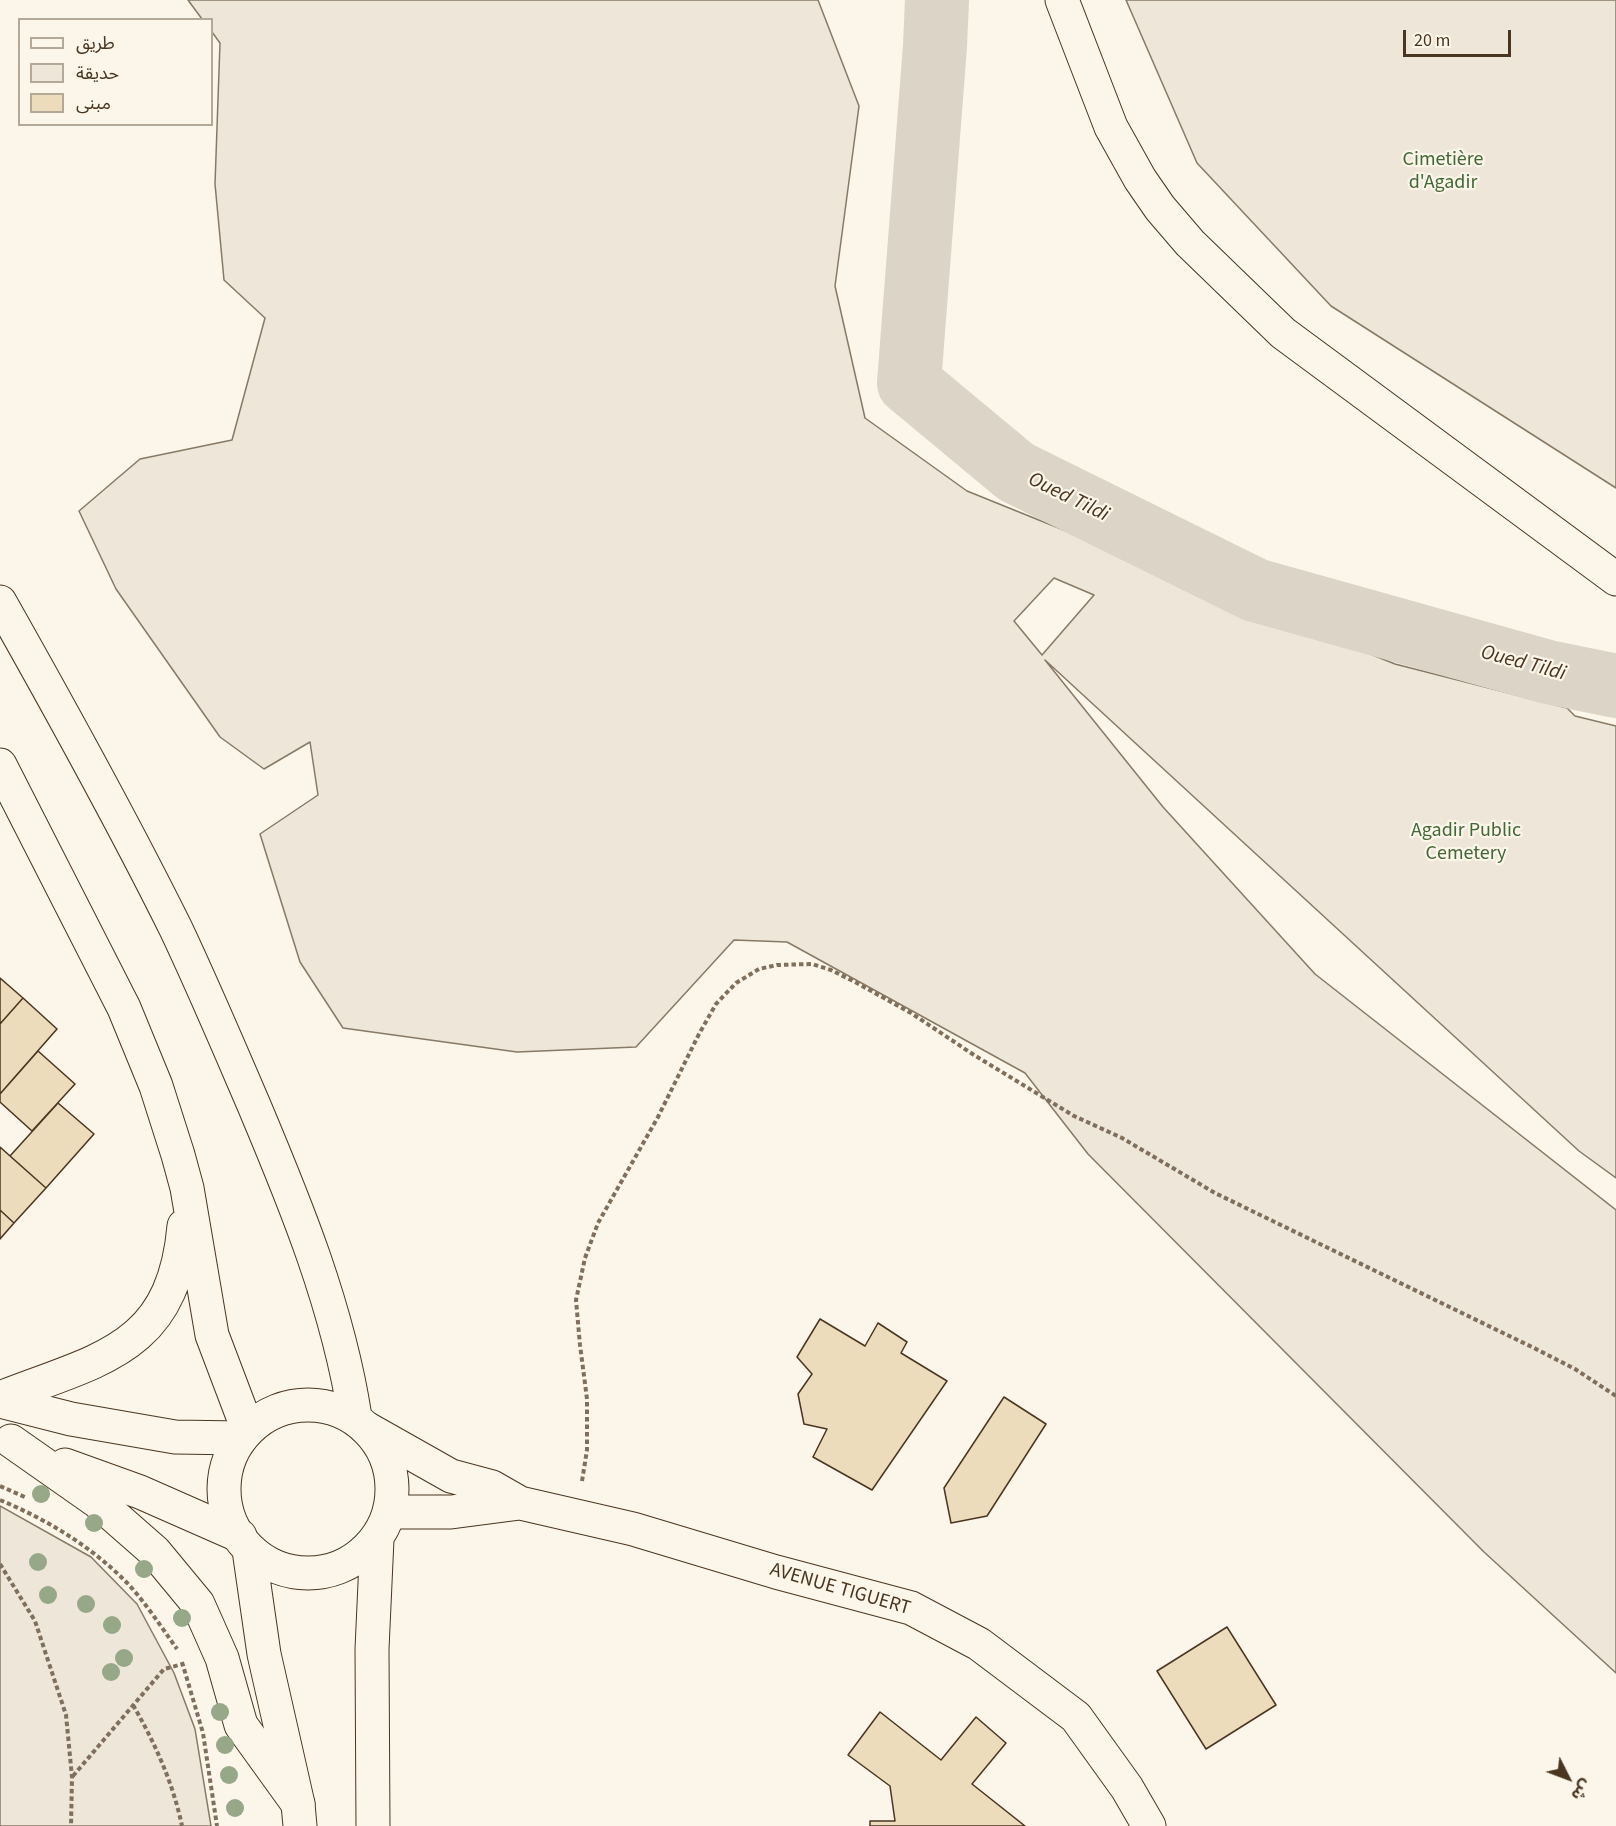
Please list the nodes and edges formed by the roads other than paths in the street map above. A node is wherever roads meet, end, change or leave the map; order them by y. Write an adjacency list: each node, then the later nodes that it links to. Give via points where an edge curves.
1 (1062, 0): 2 (main road, via 1111,127 1140,179 1190,243 1283,333)
2 (1616, 579)
3 (0, 602): 7 (main road, via 109,798 235,1061 313,1252)
4 (0, 765): 5 (main road, via 124,1008 156,1086)
5 (187, 1188): 6 (main road, via 177,1271 154,1317 120,1349); 8 (main road, via 212,1335)
6 (0, 1400): 8 (main road, via 71,1419 175,1437)
7 (361, 1422): 8 (main road, via 315,1404 278,1410); 10 (main road, AVENUE TIGUERT, via 451,1476 492,1487); 11 (main road, via 379,1442 392,1476)
8 (244, 1434): 12 (main road, via 231,1454 224,1490 230,1525)
9 (5, 1439): 12 (main road, via 140,1492); 13 (main road, via 98,1502 155,1552 198,1604 222,1658 241,1725)
10 (520, 1503): 11 (main road, AVENUE TIGUERT); 15 (main road, AVENUE TIGUERT, via 633,1529 911,1608 979,1644 1076,1717)
11 (383, 1525): 12 (main road, via 356,1559 330,1571 301,1574 273,1567); 14 (main road, via 372,1648)
12 (244, 1543): 13 (main road)
13 (299, 1815)
14 (373, 1826)
15 (1149, 1826)

